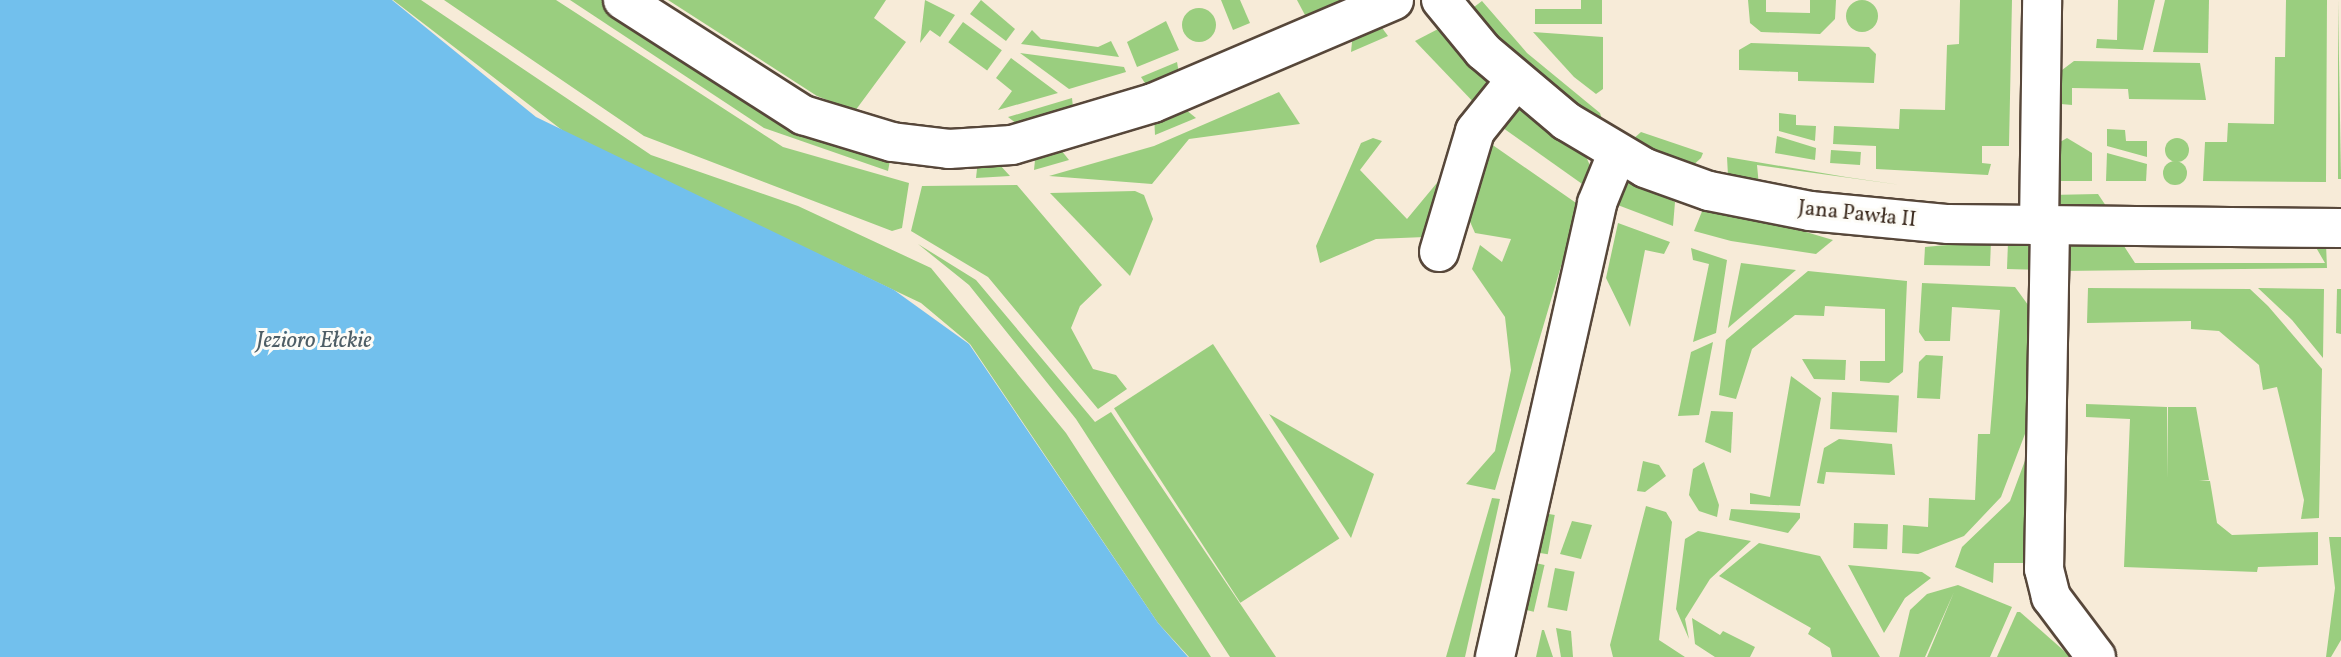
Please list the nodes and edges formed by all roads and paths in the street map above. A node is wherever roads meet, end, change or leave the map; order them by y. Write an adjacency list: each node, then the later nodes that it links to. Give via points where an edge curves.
1 (624, 0): 2 (street, via 803,115 892,142 949,149 1012,145 1153,103)
2 (1394, 0)
3 (1441, 0): 5 (street, Jana Pawła II)
4 (2042, 0): 7 (street)
5 (1515, 81): 6 (street, Jana Pawła II); 9 (street, via 1475,131)
6 (1617, 154): 7 (street, Jana Pawła II, via 1693,186 1776,206); 10 (street, via 1597,203)
7 (2044, 227): 8 (street, Jana Pawła II); 11 (street, via 2046,584)
8 (2341, 228)
9 (1439, 252)
10 (1495, 657)
11 (2096, 657)

